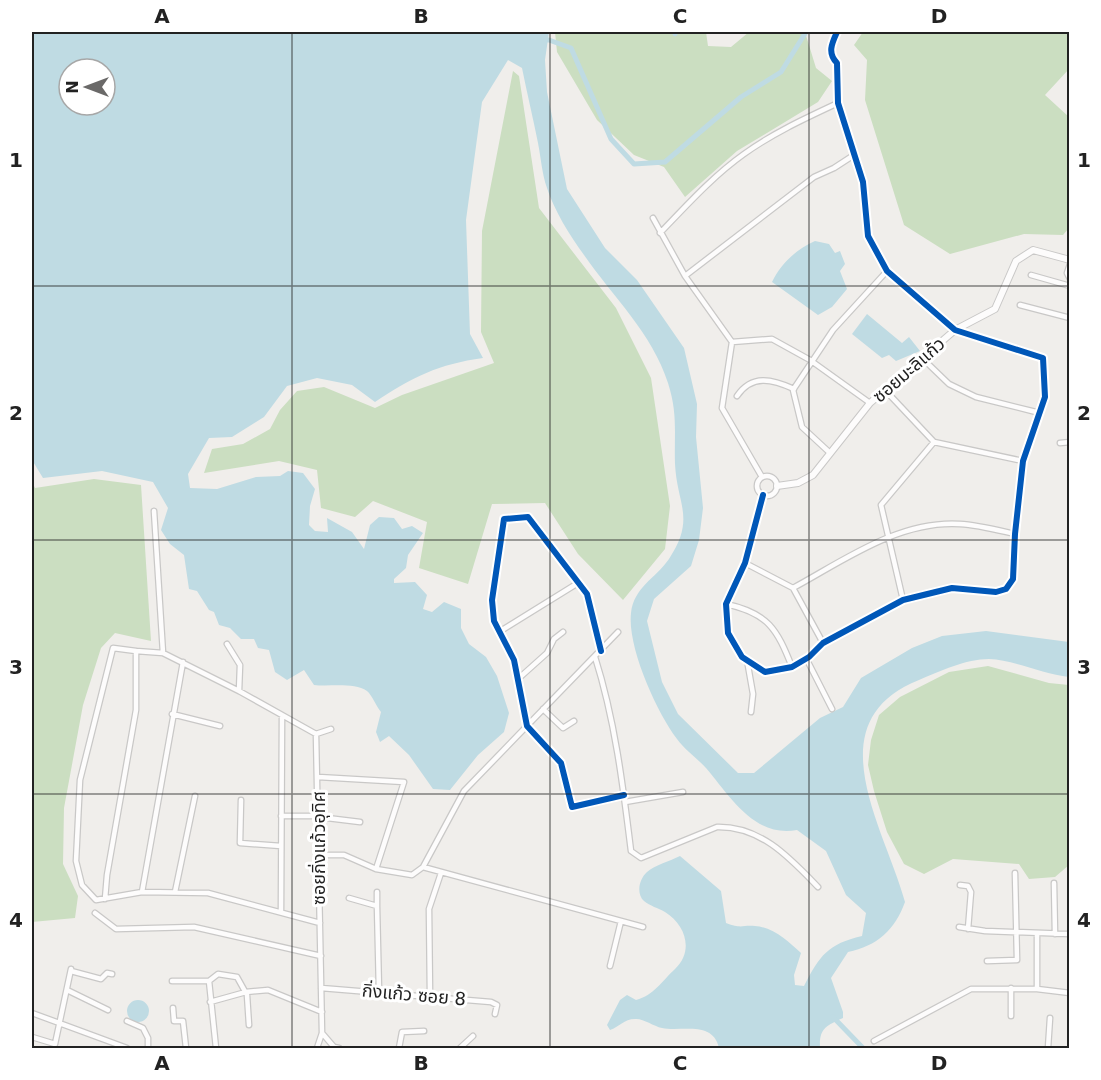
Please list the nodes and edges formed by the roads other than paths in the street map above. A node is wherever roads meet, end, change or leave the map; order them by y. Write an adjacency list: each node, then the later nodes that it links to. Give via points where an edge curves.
1 (837, 32): 2 (street, via 831,57 837,63)
2 (837, 103): 3 (street); 5 (street, via 743,154)
3 (854, 155): 7 (street, via 863,182 868,236); 9 (street, via 814,177)
4 (653, 218): 5 (street)
5 (660, 233): 9 (street)
6 (1070, 262): 10 (street); 14 (street, ซอยมะลิแก้ว, via 1033,250 1016,261 995,309)
7 (887, 271): 14 (street); 17 (street)
8 (1031, 275): 11 (street)
9 (686, 276): 15 (street)
10 (1070, 279)
11 (1070, 286)
12 (1020, 305): 13 (street)
13 (1070, 318)
14 (955, 330): 16 (street, ซอยมะลิแก้ว); 22 (street, via 1043,358 1045,397)
15 (732, 342): 17 (street, via 772,339); 28 (street, via 722,408)
16 (922, 358): 19 (street, ซอยมะลิแก้ว); 22 (street, via 950,384 976,397)
17 (810, 360): 18 (street); 21 (street)
18 (794, 388): 20 (street, via 762,379 744,385); 26 (street, via 802,427)
19 (885, 390): 21 (street, ซอยมะลิแก้ว); 23 (street)
20 (737, 396)
21 (870, 403): 26 (street, ซอยมะลิแก้ว)
22 (1040, 413): 27 (street)
23 (934, 442): 27 (street); 33 (street, via 881,505)
24 (1070, 442): 25 (street)
25 (1060, 443)
26 (829, 452): 29 (street, ซอยมะลิแก้ว, via 813,476)
27 (1023, 461): 32 (street)
28 (762, 477): 29 (street, via 772,477); 30 (street, via 757,485)
29 (777, 486): 30 (street, via 773,494)
30 (763, 495): 34 (street)
31 (154, 511): 46 (street)
32 (1015, 534): 33 (street, via 959,524 930,526); 37 (street, via 1013,579 1006,589 996,592 952,588)
33 (887, 537): 36 (street); 37 (street)
34 (745, 563): 36 (street); 38 (street)
35 (578, 583): 39 (street); 39 (street, via 528,517 504,519 492,600); 45 (street, via 587,594)
36 (793, 588): 42 (street)
37 (903, 600): 42 (street)
38 (726, 604): 49 (street, via 728,633); 51 (street, via 765,618)
39 (499, 632): 52 (street, via 514,660)
40 (563, 632): 52 (street)
41 (618, 632): 45 (street)
42 (823, 643): 48 (street)
43 (227, 644): 53 (street, via 240,665)
44 (136, 651): 46 (street); 86 (street, via 136,710); 86 (street, via 113,648 80,780 76,861 82,885 96,900)
45 (601, 651): 47 (street)
46 (163, 652): 50 (street)
47 (595, 657): 54 (street); 66 (street)
48 (806, 658): 51 (street); 55 (street)
49 (747, 660): 51 (street, via 765,672); 56 (street, via 753,694)
50 (183, 662): 53 (street); 57 (street)
51 (792, 666)
52 (518, 679): 61 (street)
53 (239, 691): 58 (street)
54 (543, 709): 59 (street, via 563,728); 61 (street)
55 (832, 709)
56 (751, 712)
57 (172, 714): 60 (street); 82 (street)
58 (282, 715): 63 (street); 70 (street)
59 (574, 721)
60 (220, 726)
61 (526, 726): 66 (street, via 561,763 572,807); 75 (street, via 464,791)
62 (331, 729): 63 (street)
63 (316, 734): 64 (street, ซอยกิ่งแก้วอุทิศ)
64 (318, 777): 71 (street, ซอยกิ่งแก้วอุทิศ); 76 (street, via 404,782)
65 (683, 792): 69 (street)
66 (624, 795): 69 (street)
67 (195, 796): 83 (street)
68 (241, 800): 73 (street, via 240,843)
69 (625, 802): 81 (street, via 631,851 641,858 717,827 730,827 780,848)
70 (281, 816): 71 (street); 73 (street)
71 (319, 816): 72 (street); 74 (street, ซอยกิ่งแก้วอุทิศ)
72 (360, 822)
73 (281, 846): 88 (street)
74 (319, 855): 76 (street, via 344,855); 91 (street, ซอยกิ่งแก้วอุทิศ)
75 (423, 867): 76 (street, via 412,875); 77 (street)
76 (376, 869)
77 (441, 873): 90 (street); 112 (street, via 429,909)
78 (1015, 873): 95 (street)
79 (1054, 883): 97 (street)
80 (960, 885): 94 (street, via 968,886 971,892)
81 (818, 887)
82 (142, 892): 83 (street); 86 (street)
83 (175, 892): 88 (street, via 208,893)
84 (377, 892): 87 (street)
85 (349, 898): 87 (street)
86 (105, 899)
87 (377, 906): 109 (street)
88 (281, 912): 91 (street)
89 (95, 913): 99 (street, via 116,929 194,927)
90 (621, 921): 92 (street); 101 (street)
91 (320, 923): 99 (street, ซอยกิ่งแก้วอุทิศ)
92 (643, 927)
93 (959, 927): 94 (street)
94 (968, 929): 95 (street)
95 (1016, 933): 96 (street); 100 (street, via 1016,961)
96 (1037, 933): 97 (street); 107 (street)
97 (1055, 934): 98 (street)
98 (1070, 934)
99 (321, 956): 105 (street, ซอยกิ่งแก้วอุทิศ)
100 (987, 961)
101 (610, 966)
102 (112, 974): 108 (street, via 107,973 102,979 71,970)
103 (172, 981): 104 (street)
104 (209, 981): 110 (street, via 218,974 230,974 237,977); 113 (street)
105 (321, 988): 109 (street, กิ่งแก้ว ซอย 8); 116 (street, ซอยกิ่งแก้วอุทิศ)
106 (1011, 988): 107 (street); 119 (street); 128 (street, via 971,989)
107 (1037, 989): 111 (street)
108 (67, 990): 115 (street); 122 (street)
109 (379, 991): 112 (street, กิ่งแก้ว ซอย 8)
110 (245, 992): 113 (street); 116 (street, via 268,990); 123 (street)
111 (1070, 993)
112 (430, 996): 118 (street, กิ่งแก้ว ซอย 8, via 496,1002)
113 (210, 1002): 132 (street)
114 (173, 1008): 131 (street, via 174,1021 183,1021)
115 (108, 1010)
116 (322, 1012): 125 (street, ซอยกิ่งแก้วอุทิศ)
117 (32, 1013): 122 (street)
118 (495, 1014)
119 (1011, 1016)
120 (1050, 1018): 137 (street)
121 (127, 1021): 130 (street, via 143,1028)
122 (60, 1024): 127 (street, via 55,1044); 129 (street)
123 (249, 1025)
124 (424, 1031): 135 (street, via 402,1032)
125 (322, 1033): 133 (street, ซอยกิ่งแก้วอุทิศ); 134 (street)
126 (473, 1036): 136 (street)
127 (32, 1037)
128 (874, 1041)
129 (127, 1048)
130 (148, 1048)
131 (186, 1048)
132 (216, 1048)
133 (317, 1048)
134 (339, 1048)
135 (399, 1048)
136 (460, 1048)
137 (1048, 1048)

